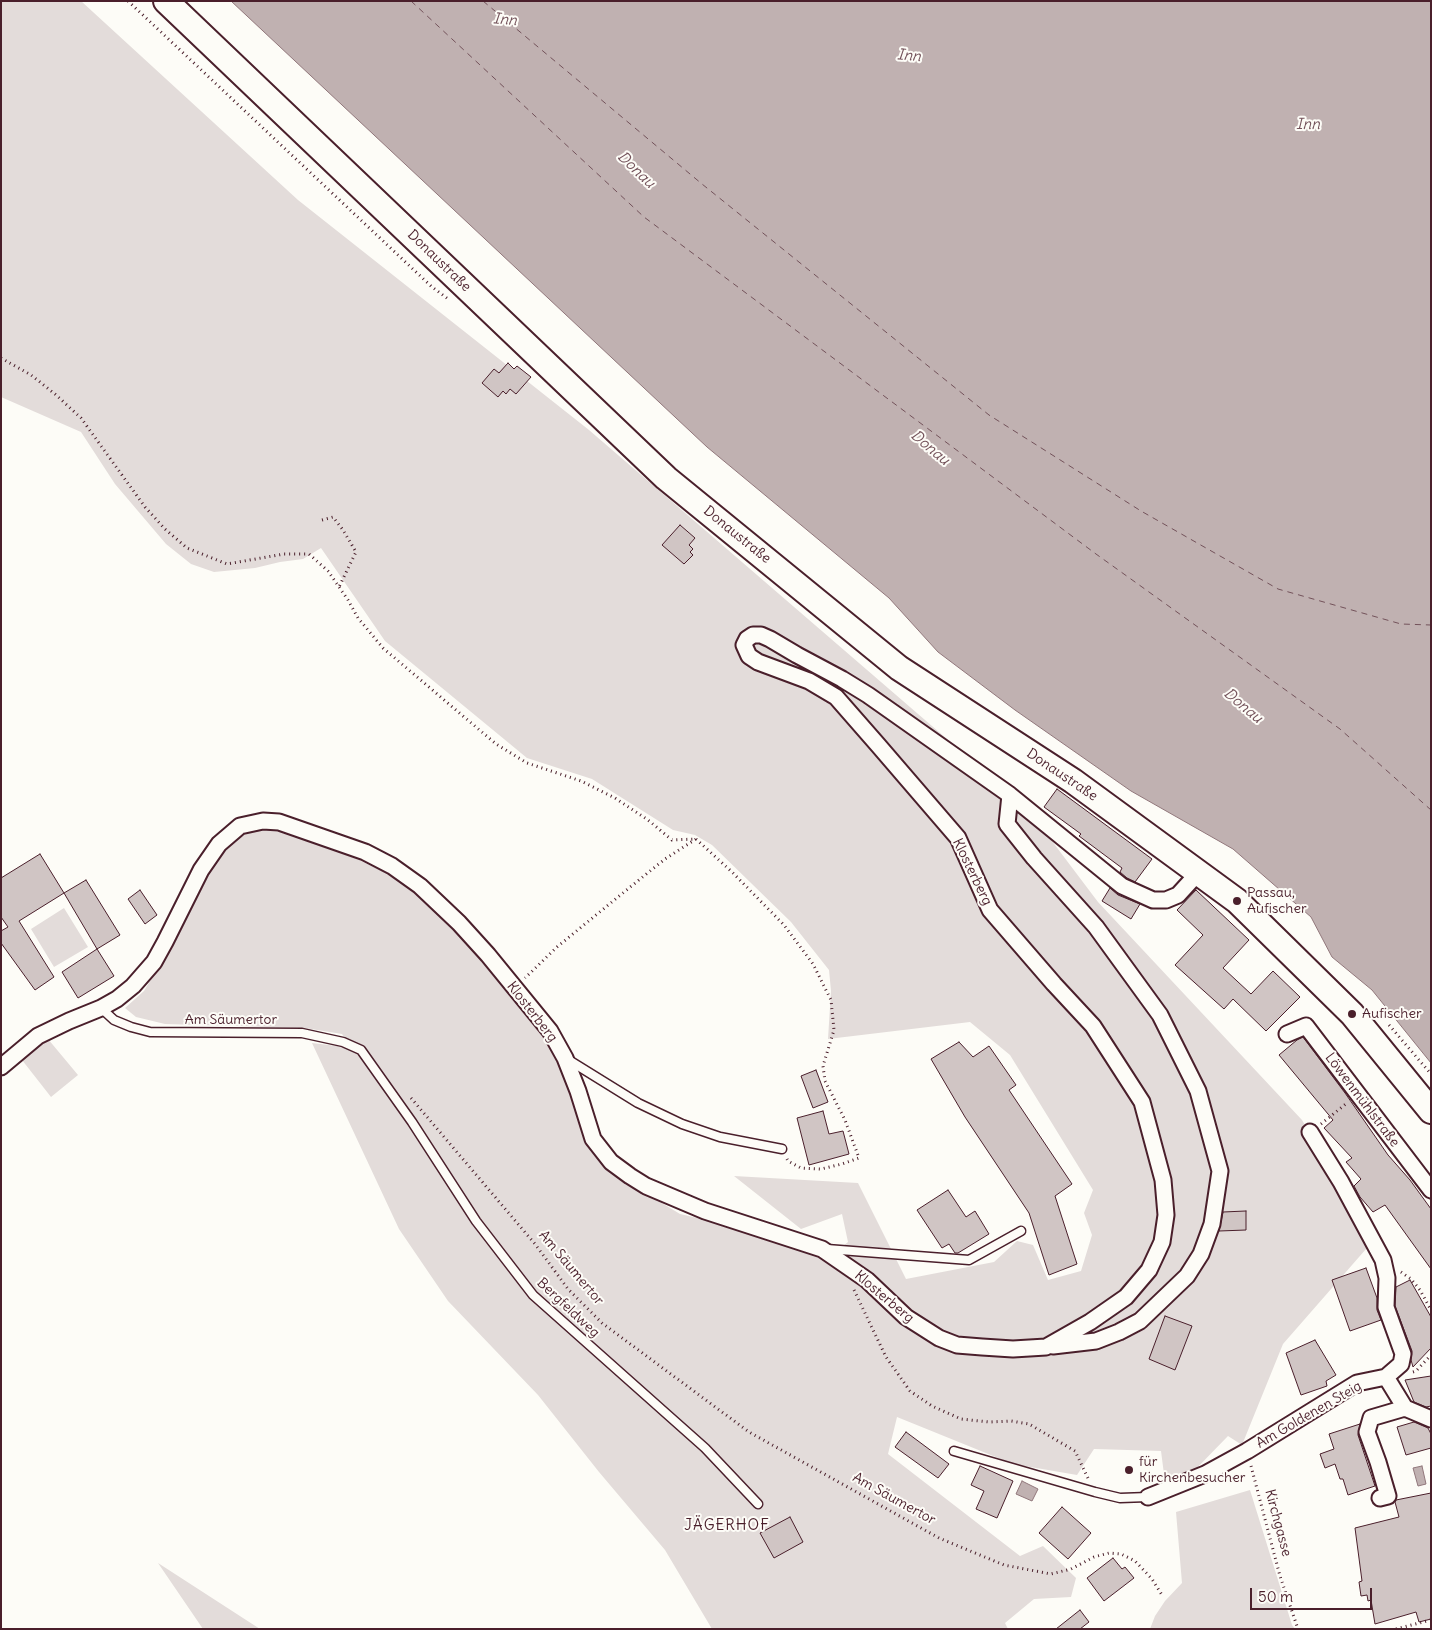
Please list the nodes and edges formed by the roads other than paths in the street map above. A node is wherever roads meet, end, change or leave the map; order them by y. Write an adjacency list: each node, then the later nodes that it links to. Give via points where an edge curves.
1 (166, 1): 3 (main road, Donaustraße, via 666,478 899,668 1073,781)
2 (1010, 795): 3 (street, Klosterberg, via 1122,886 1154,900 1178,895); 15 (street, Klosterberg, via 1008,824 1096,927 1160,1015 1198,1091 1220,1171 1212,1224 1201,1254 1187,1276 1140,1321 1119,1332 1096,1340); 15 (street, Klosterberg, via 842,679 770,638 753,635 747,639 744,645 749,656 758,662 809,681 836,698 958,838 990,910 1094,1026 1142,1102 1163,1180 1166,1215 1162,1242 1149,1270 1126,1297)
3 (1199, 872): 9 (main road, Donaustraße, via 1237,901 1352,1014)
4 (101, 1008): 6 (lane, Am Säumertor, via 114,1020 150,1032 302,1033 343,1042); 7 (street, Klosterberg, via 133,986 154,962 201,870 218,844 240,826 263,821 279,822 365,852 420,886 488,955 550,1031); 8 (street, Klosterberg, via 38,1036)
5 (1287, 1034): 12 (street, Löwenmühlstraße, via 1306,1026)
6 (362, 1050): 22 (lane, Bergfeldweg, via 476,1221 533,1295 706,1448)
7 (565, 1058): 11 (lane, via 638,1104 682,1124 720,1137); 14 (street, Klosterberg, via 593,1139 611,1162 646,1186 705,1211)
8 (1, 1067)
9 (1431, 1111)
10 (1310, 1132): 16 (street, via 1383,1260 1387,1278 1386,1307 1404,1354 1401,1364)
11 (782, 1149)
12 (1431, 1190)
13 (1021, 1232): 14 (lane, via 968,1260)
14 (822, 1249): 15 (street, Klosterberg, via 867,1280 906,1317 939,1338 957,1345 1013,1349)
15 (1046, 1347)
16 (1386, 1377): 17 (street); 20 (street, Am Goldenen Steig, via 1357,1383 1205,1474)
17 (1405, 1408): 18 (street); 21 (street, via 1371,1418 1368,1432 1388,1496)
18 (1431, 1419)
19 (954, 1451): 20 (lane, via 1120,1498)
20 (1148, 1497)
21 (1380, 1498)
22 (758, 1504)

